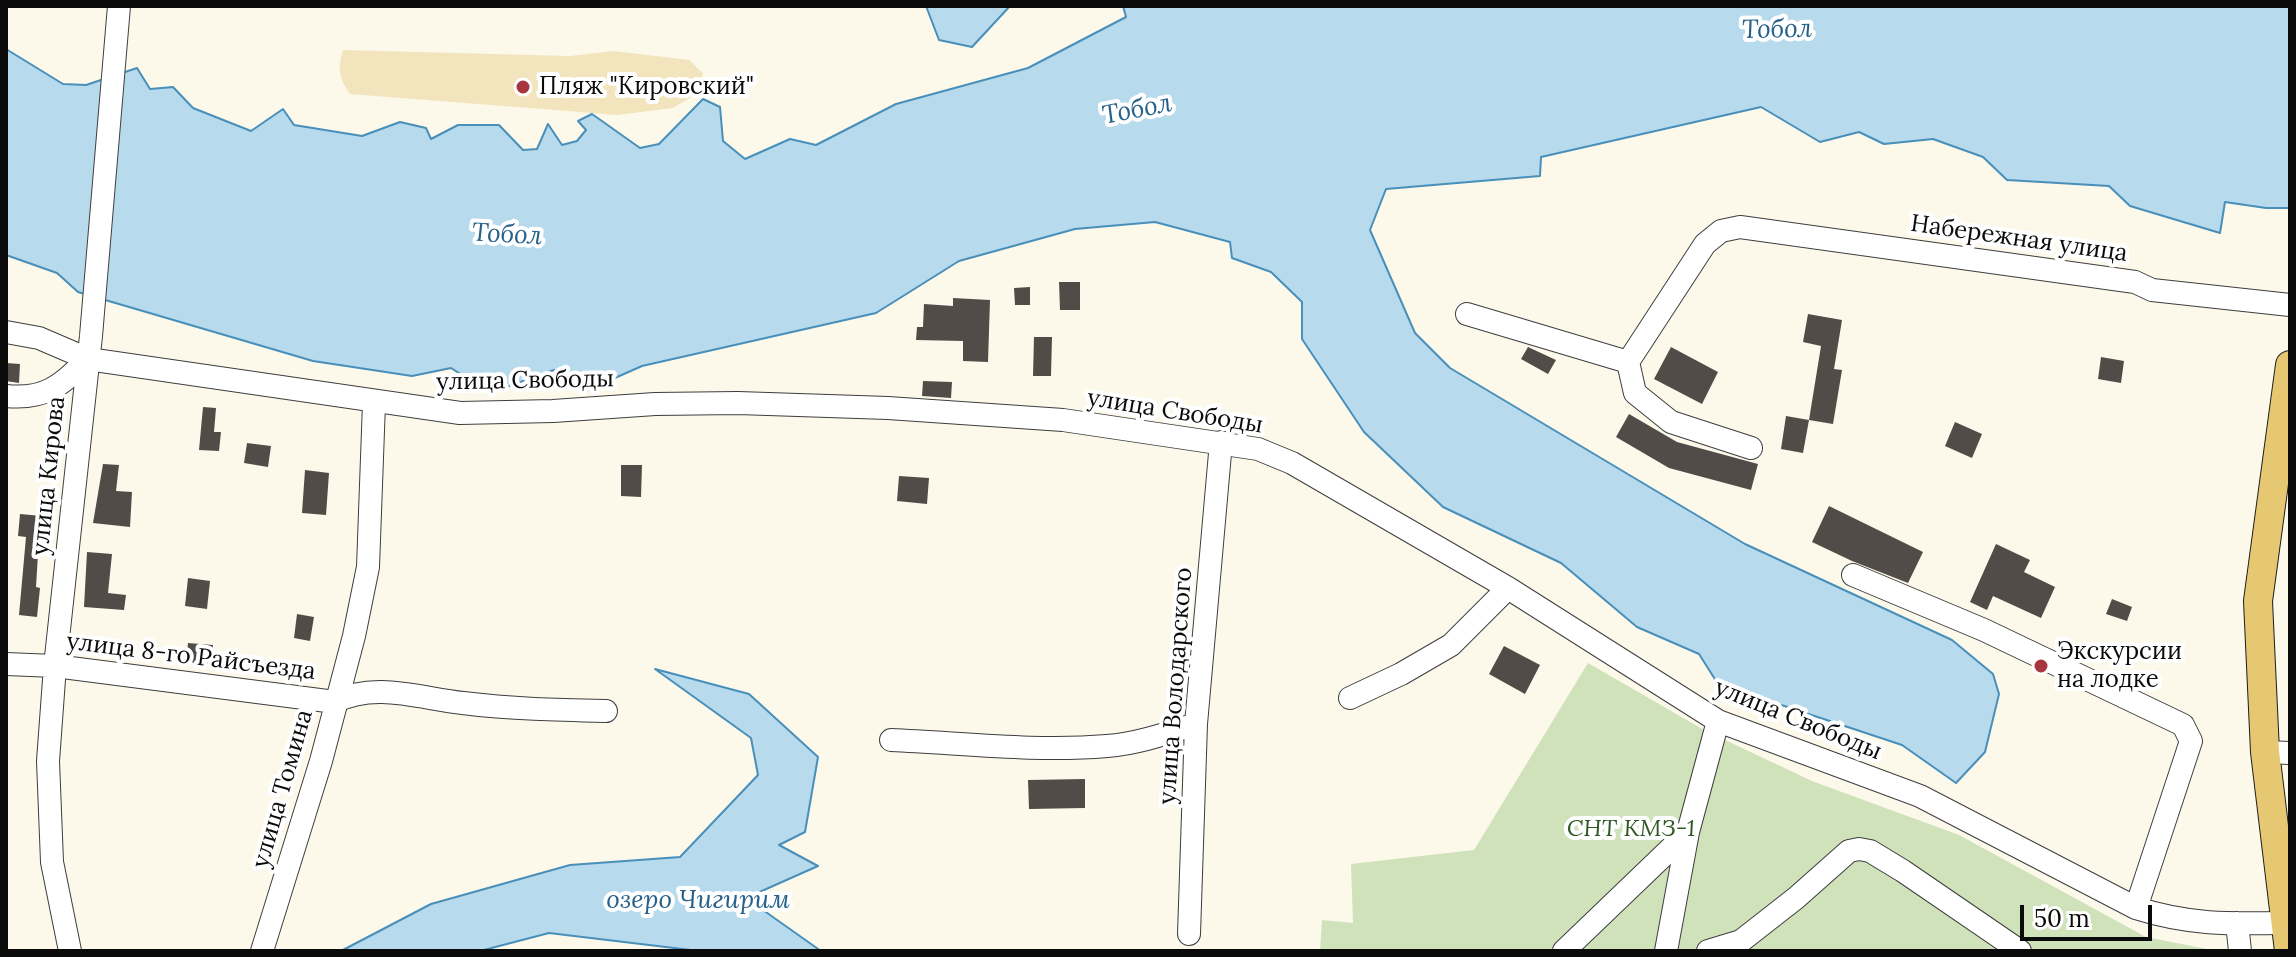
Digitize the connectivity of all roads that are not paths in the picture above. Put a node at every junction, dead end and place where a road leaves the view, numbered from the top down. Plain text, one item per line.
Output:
1 (118, 13) edge
2 (2290, 305) edge
3 (1467, 314) dead end
4 (6, 332) edge
5 (88, 359) junction
6 (1628, 362) junction
7 (2290, 365) edge
8 (6, 396) edge
9 (374, 403) junction
10 (1221, 442) junction
11 (1751, 448) dead end
12 (1853, 575) dead end
13 (1508, 588) junction
14 (6, 664) edge
15 (55, 666) junction
16 (1350, 698) dead end
17 (335, 702) junction
18 (606, 711) dead end
19 (1718, 721) junction
20 (1196, 724) junction
21 (891, 740) dead end
22 (2278, 752) edge
23 (1688, 832) junction
24 (2136, 908) junction
25 (2237, 923) junction
26 (1189, 934) dead end
27 (2286, 937) edge
28 (70, 951) edge
29 (262, 951) edge
30 (1564, 951) edge
31 (1666, 951) edge
32 (1708, 951) edge
33 (2020, 951) edge
34 (2240, 951) edge

1 - 5 street, улица Кирова
2 - 6 street, Набережная улица
3 - 6 street
4 - 5 street, улица Свободы
5 - 8 street
5 - 9 street, улица Свободы
5 - 15 street, улица Кирова
6 - 11 street
7 - 22 main road
9 - 10 street, улица Свободы
9 - 17 street, улица Томина
10 - 13 street, улица Свободы
10 - 20 street, улица Володарского
12 - 24 street
13 - 16 street
13 - 19 street, улица Свободы
14 - 15 street, улица 8-го Райсъезда
15 - 17 street, улица 8-го Райсъезда
15 - 28 street, улица Кирова
17 - 18 street, улица 8-го Райсъезда
17 - 29 street, улица Томина
19 - 23 street
19 - 24 street, улица Свободы
20 - 21 street
20 - 26 street, улица Володарского
22 - 27 main road
23 - 30 street
23 - 31 street
24 - 25 street, улица Свободы
25 - 27 street, улица Свободы
25 - 34 street
32 - 33 street

